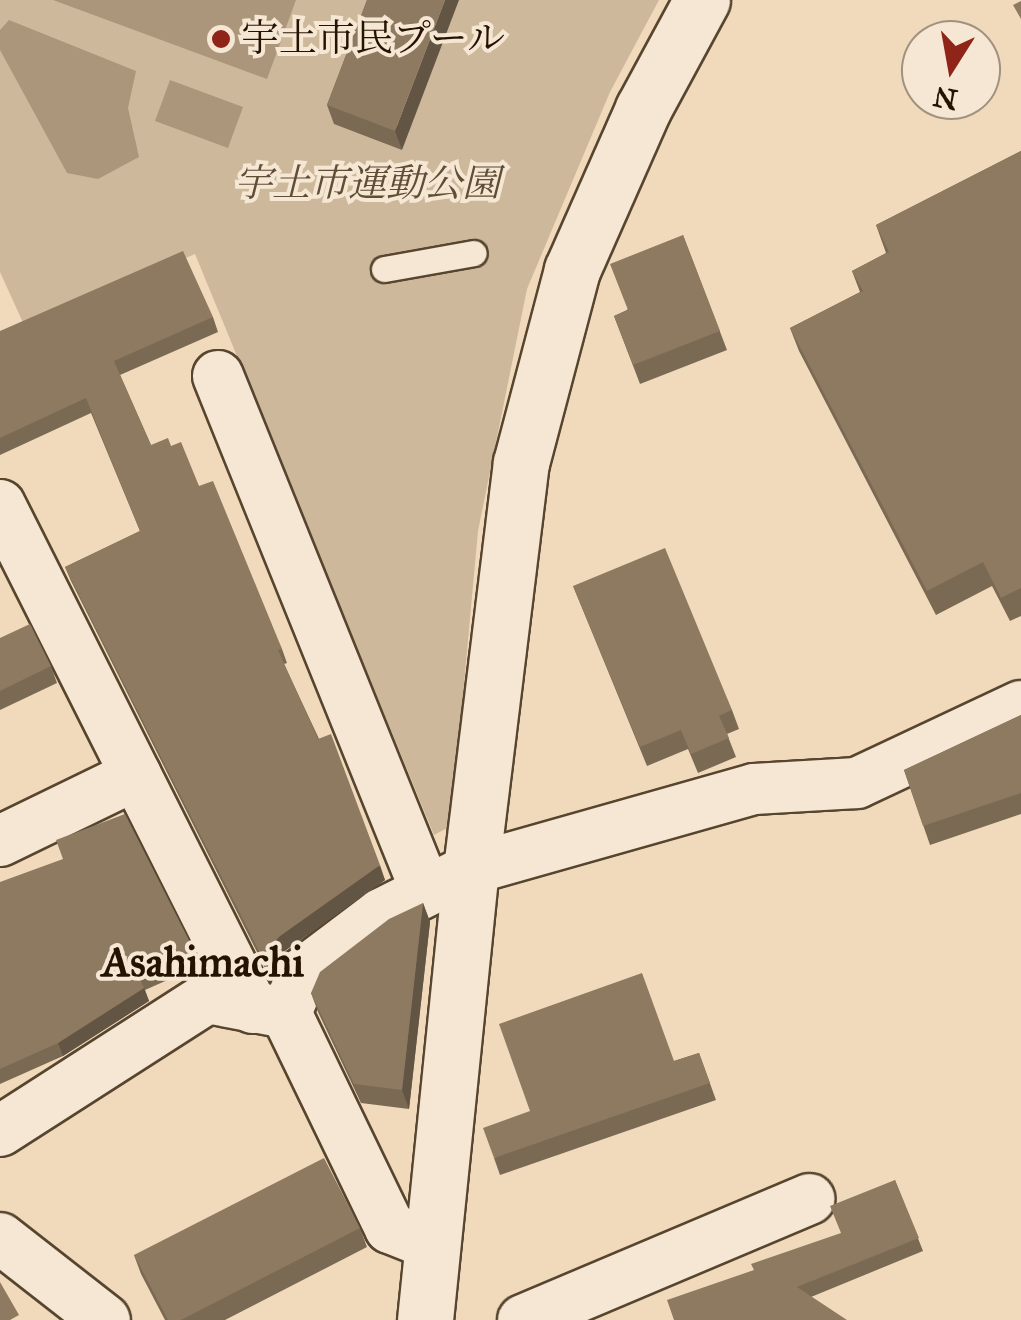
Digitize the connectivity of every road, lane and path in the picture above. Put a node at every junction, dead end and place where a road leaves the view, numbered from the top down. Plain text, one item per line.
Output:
1 (702, 0) edge
2 (474, 253) dead end
3 (384, 269) dead end
4 (218, 376) dead end
5 (0, 505) edge
6 (19, 588) edge
7 (1021, 706) edge
8 (136, 775) junction
9 (0, 841) edge
10 (449, 880) junction
11 (270, 1010) junction
12 (0, 1131) edge
13 (809, 1199) dead end
14 (0, 1238) edge
15 (432, 1245) junction
16 (105, 1320) edge
17 (425, 1320) edge
18 (523, 1320) edge

1 - 10 street
2 - 3 lane
4 - 10 street
5 - 6 street
6 - 8 street
7 - 10 street
8 - 9 street
8 - 11 street
10 - 11 street
10 - 15 street
11 - 12 street
11 - 15 street
13 - 18 street
14 - 16 street
15 - 17 street

